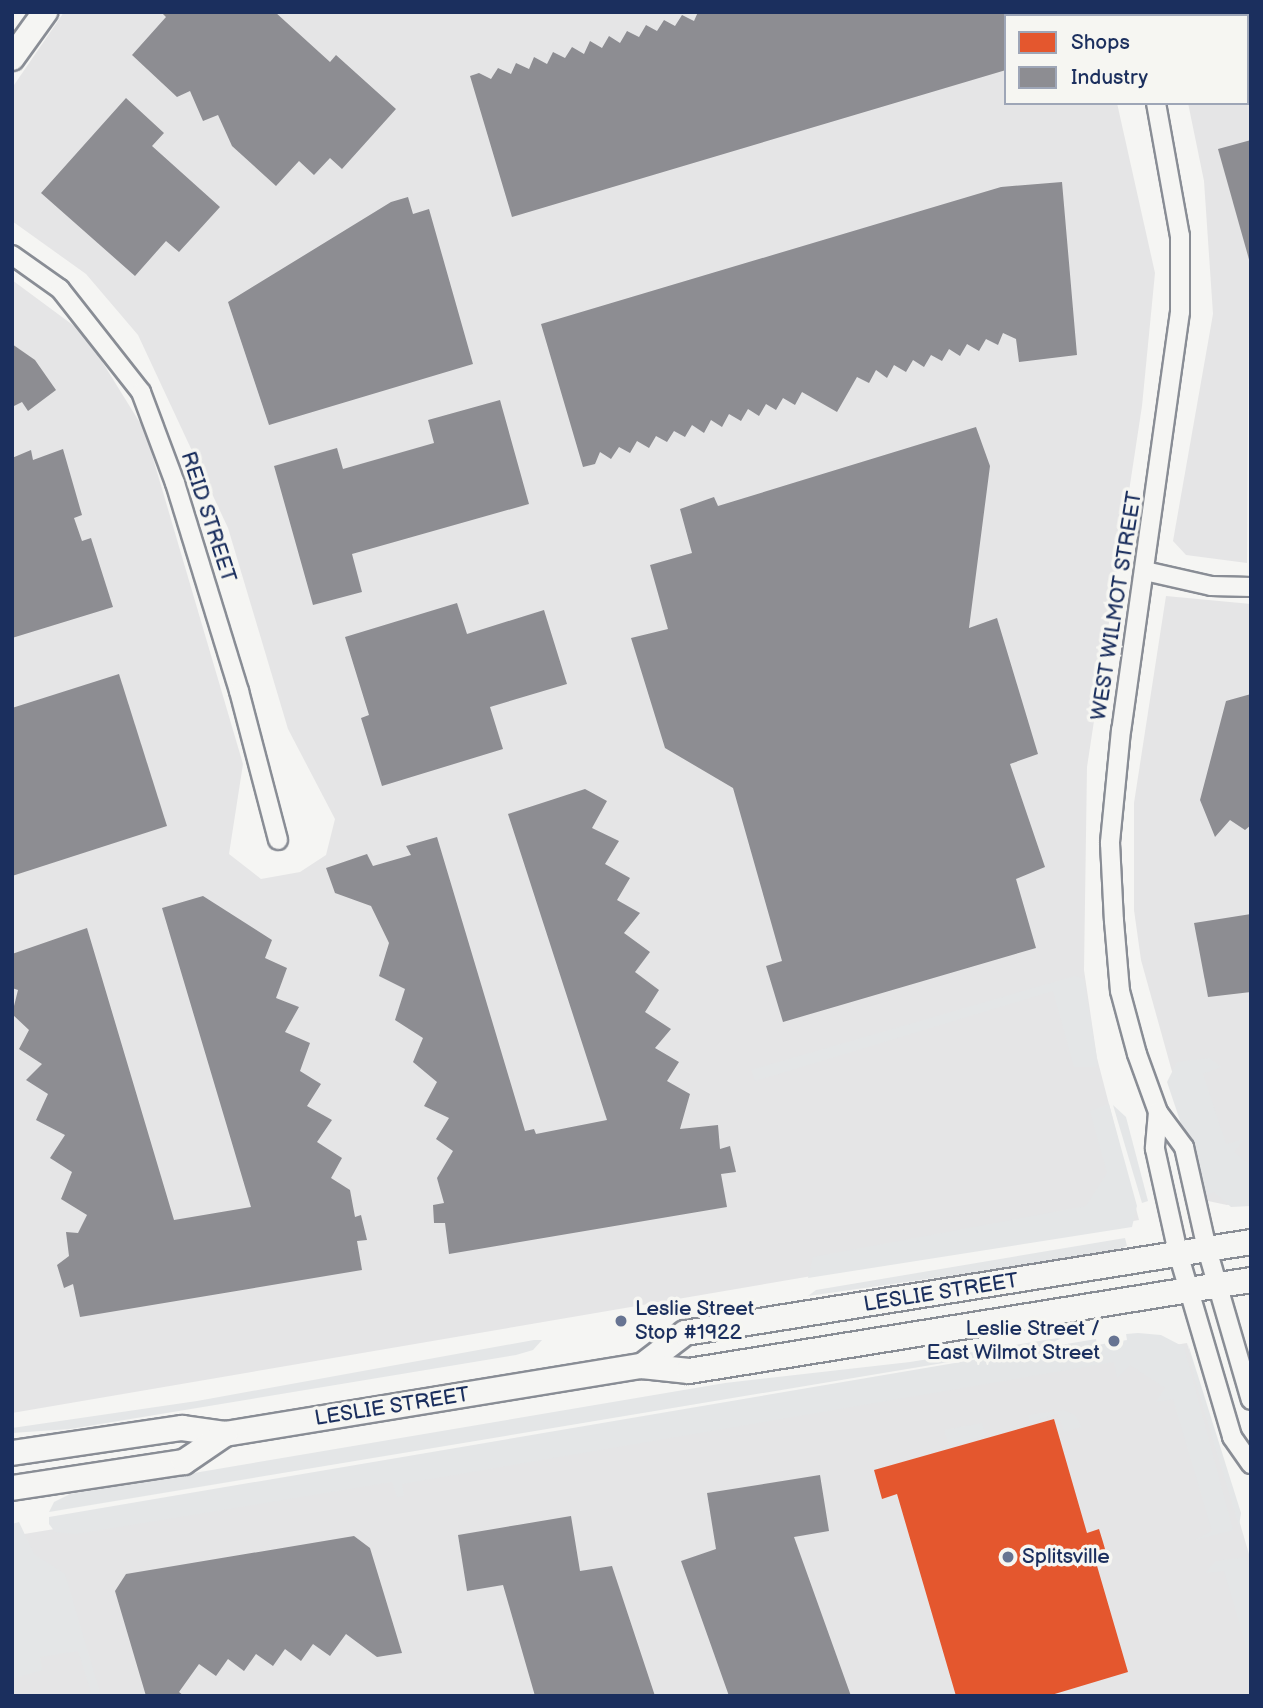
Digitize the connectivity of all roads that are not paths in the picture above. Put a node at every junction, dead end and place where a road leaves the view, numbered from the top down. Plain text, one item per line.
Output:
1 (45, 12) edge
2 (12, 58) edge
3 (1156, 105) edge
4 (12, 255) edge
5 (1145, 571) junction
6 (1251, 587) edge
7 (278, 841) dead end
8 (1158, 1112) junction
9 (1251, 1242) edge
10 (1207, 1249) junction
11 (1178, 1253) junction
12 (1251, 1280) edge
13 (1218, 1285) junction
14 (1190, 1291) junction
15 (642, 1366) junction
16 (1251, 1400) edge
17 (225, 1434) junction
18 (12, 1453) edge
19 (1251, 1464) edge
20 (12, 1488) edge

1 - 2 main road
3 - 5 street, WEST WILMOT STREET
4 - 7 street, REID STREET
5 - 6 street
5 - 8 street, WEST WILMOT STREET
8 - 10 street, WEST WILMOT STREET
8 - 11 street, WEST WILMOT STREET
9 - 10 main road, LESLIE STREET
10 - 11 main road, LESLIE STREET
10 - 13 street, WEST WILMOT STREET
11 - 14 street, WEST WILMOT STREET
11 - 15 main road, LESLIE STREET
12 - 13 main road, LESLIE STREET
13 - 14 main road, LESLIE STREET
13 - 16 street, WEST WILMOT STREET
14 - 15 main road, LESLIE STREET
14 - 19 street, WEST WILMOT STREET
15 - 17 main road, LESLIE STREET
17 - 18 main road, LESLIE STREET
17 - 20 main road, LESLIE STREET

